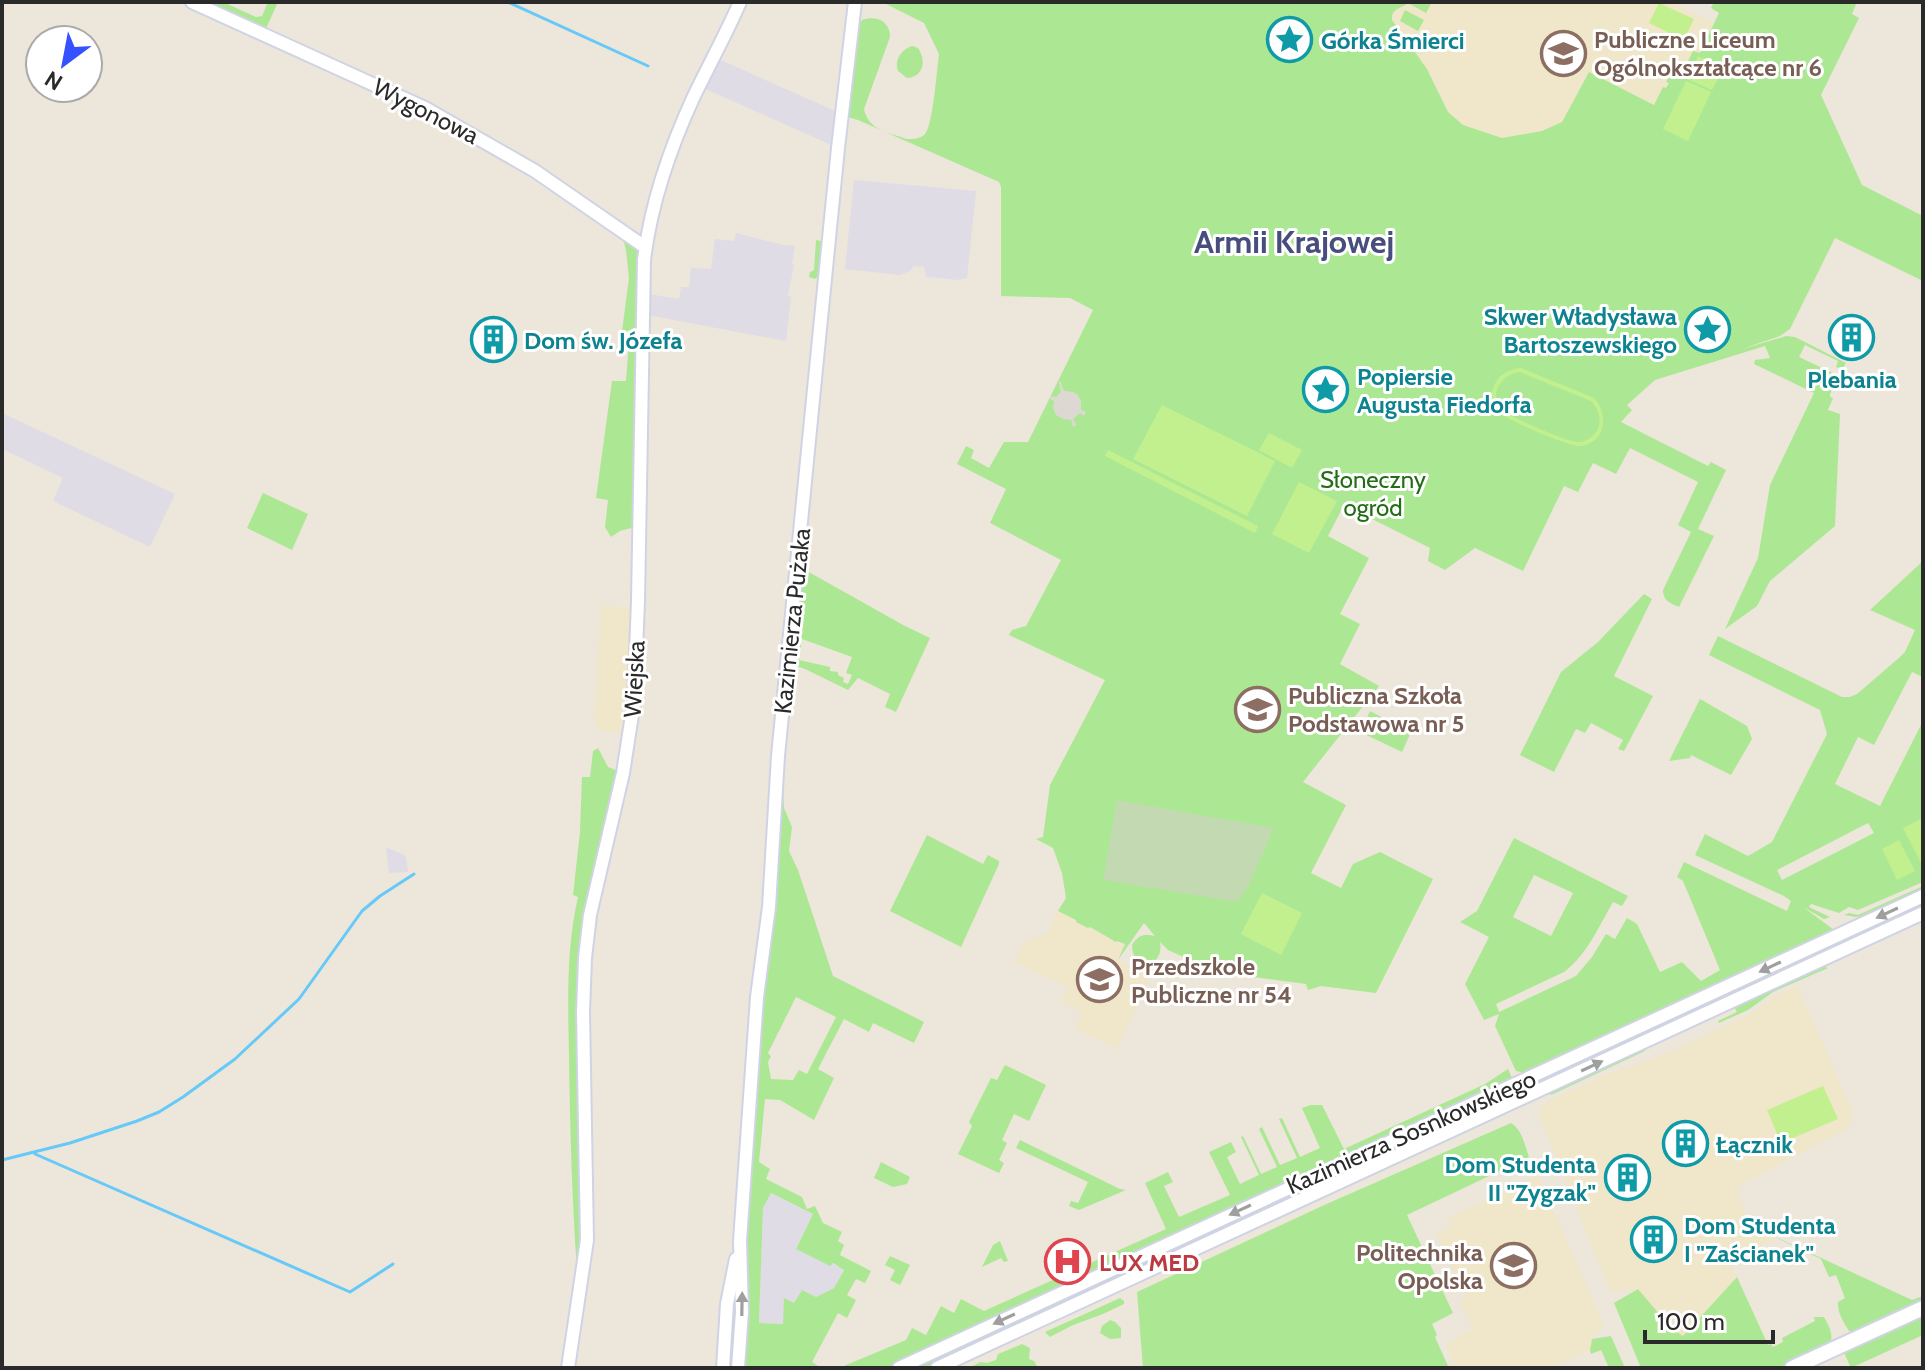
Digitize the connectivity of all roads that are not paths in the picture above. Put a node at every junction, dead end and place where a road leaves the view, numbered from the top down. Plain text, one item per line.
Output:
1 (192, 2) edge
2 (740, 2) edge
3 (855, 2) edge
4 (645, 247) junction
5 (1923, 896) edge
6 (1923, 913) edge
7 (740, 1241) junction
8 (1923, 1308) edge
9 (568, 1368) edge
10 (723, 1368) edge
11 (738, 1368) edge
12 (899, 1368) edge
13 (937, 1368) edge
14 (1792, 1368) edge

1 - 4 street, Wygonowa
2 - 4 street, Wiejska
3 - 7 street, Kazimierza Pużaka
4 - 9 street, Wiejska
5 -> 12 street, Kazimierza Sosnkowskiego
13 -> 6 street, Kazimierza Sosnkowskiego
7 - 10 street, Kazimierza Pużaka
11 -> 7 street, Kazimierza Pużaka
8 - 14 main road

